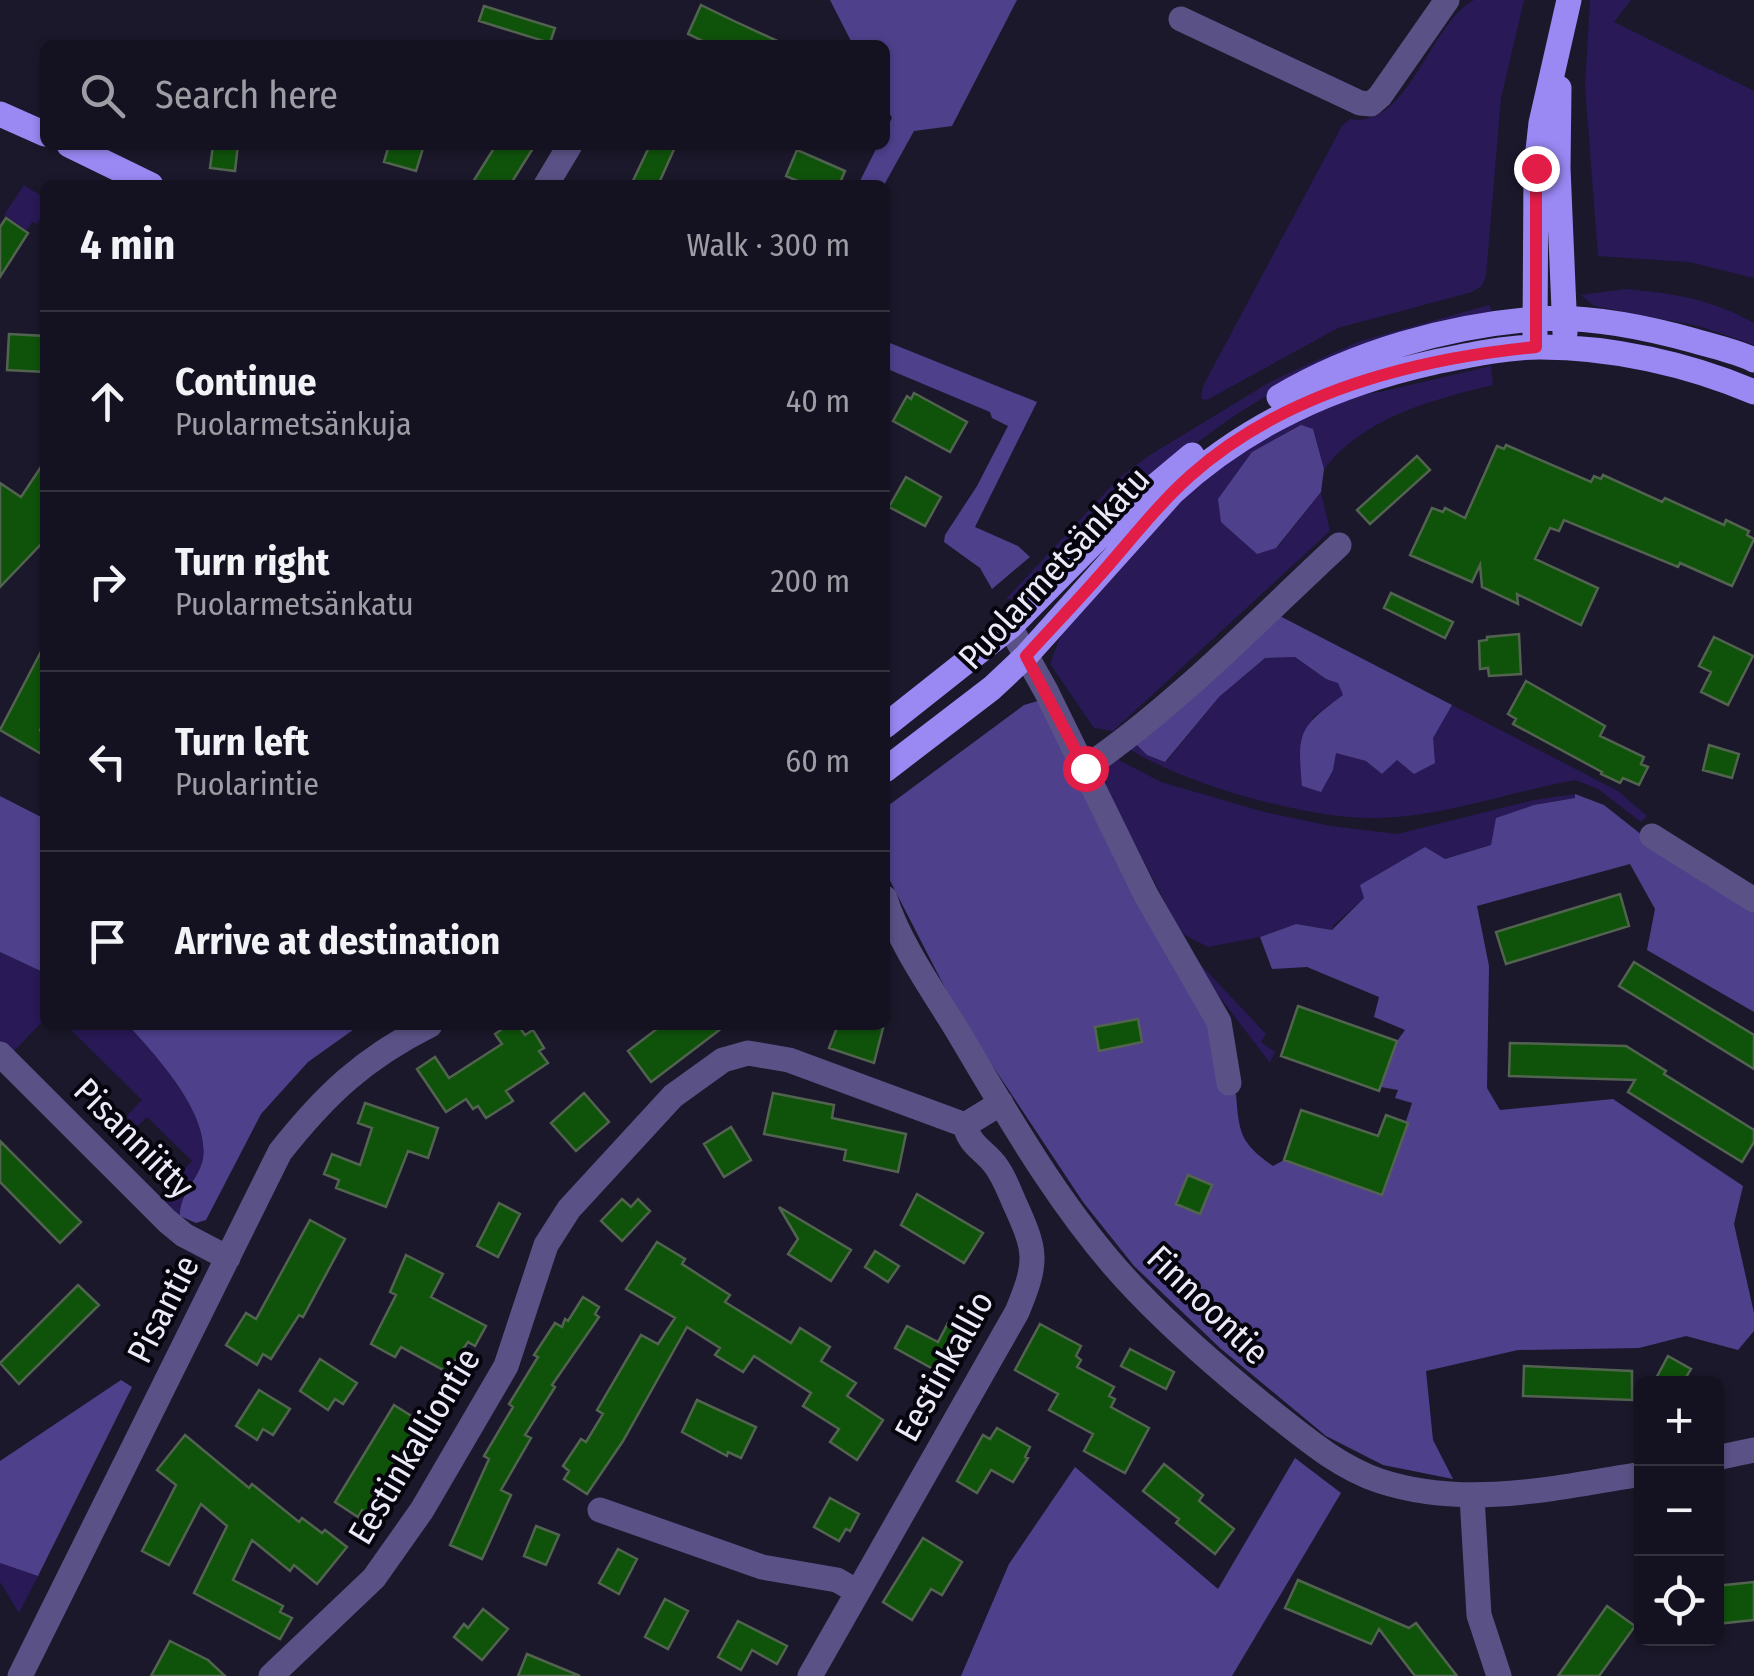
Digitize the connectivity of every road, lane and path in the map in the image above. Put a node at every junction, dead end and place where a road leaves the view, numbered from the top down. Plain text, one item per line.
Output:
1 (1447, 0) edge
2 (1570, 0) edge
3 (1181, 20) dead end
4 (1556, 58) junction
5 (0, 114) edge
6 (40, 132) edge
7 (79, 150) edge
8 (567, 150) edge
9 (141, 180) edge
10 (549, 180) edge
11 (1535, 319) junction
12 (1564, 319) junction
13 (1536, 347) junction
14 (1565, 348) junction
15 (1754, 360) edge
16 (1754, 392) edge
17 (1338, 544) dead end
18 (1010, 628) junction
19 (1026, 656) junction
20 (890, 722) edge
21 (890, 766) edge
22 (1085, 768) junction
23 (1652, 836) dead end
24 (1754, 900) edge
25 (890, 913) edge
26 (421, 1030) edge
27 (0, 1054) edge
28 (1229, 1083) dead end
29 (1001, 1103) junction
30 (964, 1125) junction
31 (228, 1258) junction
32 (1754, 1450) edge
33 (1724, 1456) edge
34 (1634, 1475) edge
35 (1472, 1497) junction
36 (600, 1510) dead end
37 (856, 1591) junction
38 (20, 1676) edge
39 (271, 1676) edge
40 (810, 1676) edge
41 (1498, 1676) edge

1 - 3 street
2 - 4 main road
4 - 11 main road
4 - 12 main road
5 - 6 main road
7 - 9 main road
8 - 10 street
11 - 12 main road, Puolarmetsänkatu
11 - 13 main road
11 - 18 main road, Puolarmetsänkatu
12 - 14 main road
12 - 15 main road, Puolarmetsänkatu
13 - 14 main road, Puolarmetsänkatu
13 - 19 main road, Puolarmetsänkatu
14 - 16 main road, Puolarmetsänkatu
17 - 22 street
18 - 19 street
18 - 20 main road, Puolarmetsänkatu
19 - 21 main road, Puolarmetsänkatu
19 - 22 street
22 - 28 street
23 - 24 street
25 - 29 street, Finnoontie
26 - 31 street, Pisantie
27 - 31 street, Pisanniitty
29 - 30 street
29 - 35 street, Finnoontie
30 - 37 street, Eestinkallio
30 - 39 street, Eestinkalliontie
31 - 38 street, Pisantie
32 - 33 street
34 - 35 street, Finnoontie
35 - 41 street
36 - 37 street
37 - 40 street, Eestinkallio

